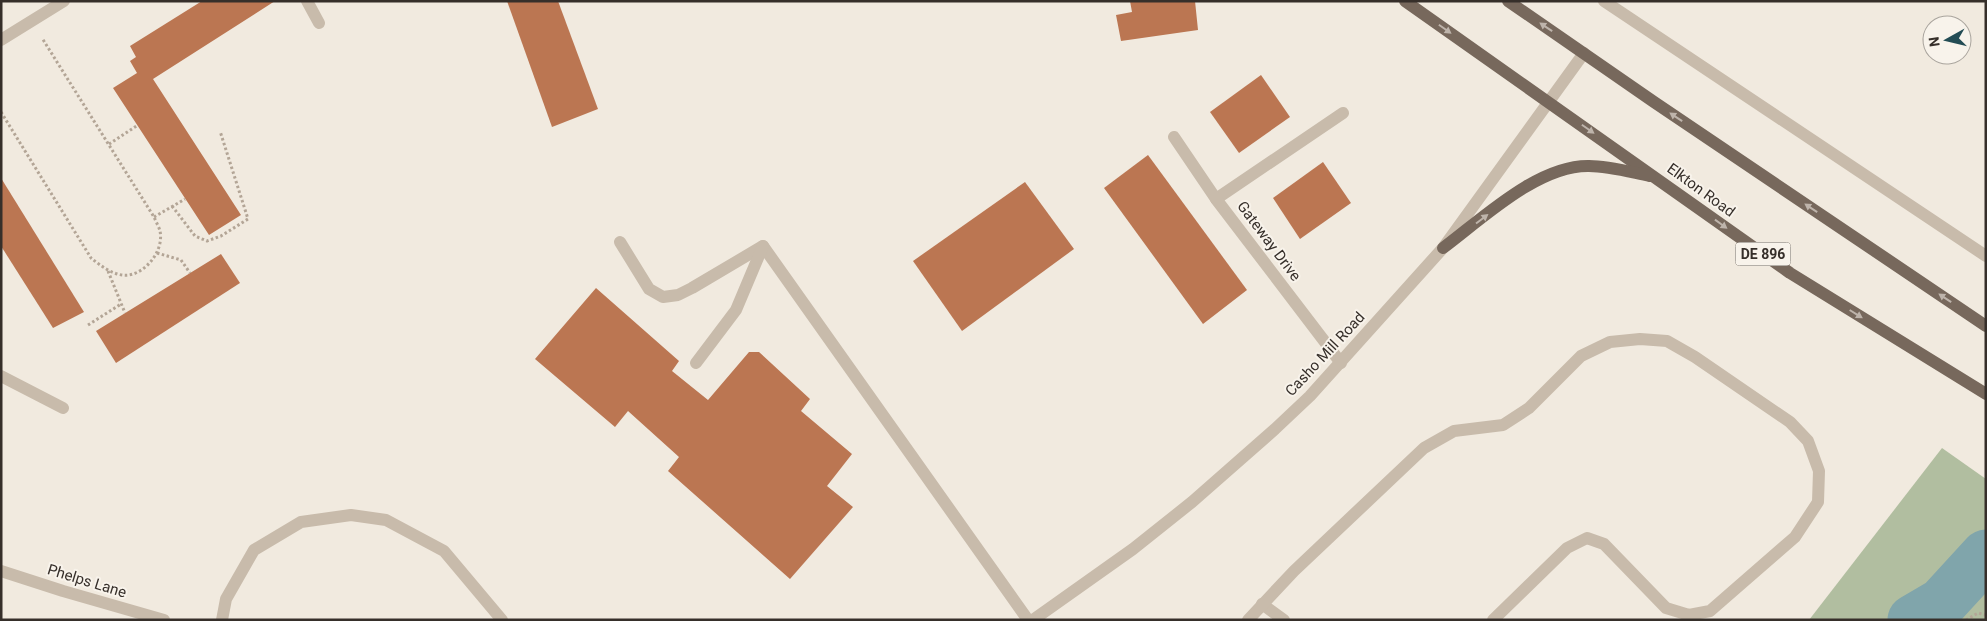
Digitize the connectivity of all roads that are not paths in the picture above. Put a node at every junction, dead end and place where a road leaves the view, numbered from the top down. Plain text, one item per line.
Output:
1 (64, 1) edge
2 (306, 1) edge
3 (1405, 1) edge
4 (1508, 1) edge
5 (1604, 1) edge
6 (319, 23) dead end
7 (1, 40) edge
8 (1584, 53) junction
9 (1549, 101) junction
10 (1343, 113) dead end
11 (1174, 137) dead end
12 (1656, 177) junction
13 (1216, 198) junction
14 (620, 242) dead end
15 (763, 246) junction
16 (1443, 248) junction
17 (1986, 256) edge
18 (1986, 326) edge
19 (696, 363) dead end
20 (1341, 363) junction
21 (1, 376) edge
22 (1986, 394) edge
23 (63, 408) dead end
24 (1, 571) edge
25 (1262, 604) junction
26 (164, 620) edge
27 (222, 620) edge
28 (502, 620) edge
29 (1028, 620) edge
30 (1033, 620) edge
31 (1248, 620) edge
32 (1284, 620) edge
33 (1493, 620) edge

1 - 7 street
2 - 6 street
3 -> 9 main road, Elkton Road / DE 896
8 -> 4 main road
5 - 17 street
8 - 9 street, Casho Mill Road
18 -> 8 main road
9 -> 12 main road, Elkton Road / DE 896
9 - 16 street, Casho Mill Road
10 - 13 street
11 - 13 street, Gateway Drive
16 -> 12 main road
12 -> 22 main road, Elkton Road / DE 896
13 - 20 street, Gateway Drive
14 - 15 street
15 - 19 street
15 - 29 street
16 - 20 street, Casho Mill Road
20 - 30 street, Casho Mill Road
21 - 23 street
24 - 26 street, Phelps Lane
25 - 31 street
25 - 32 street
25 - 33 street
27 - 28 street

